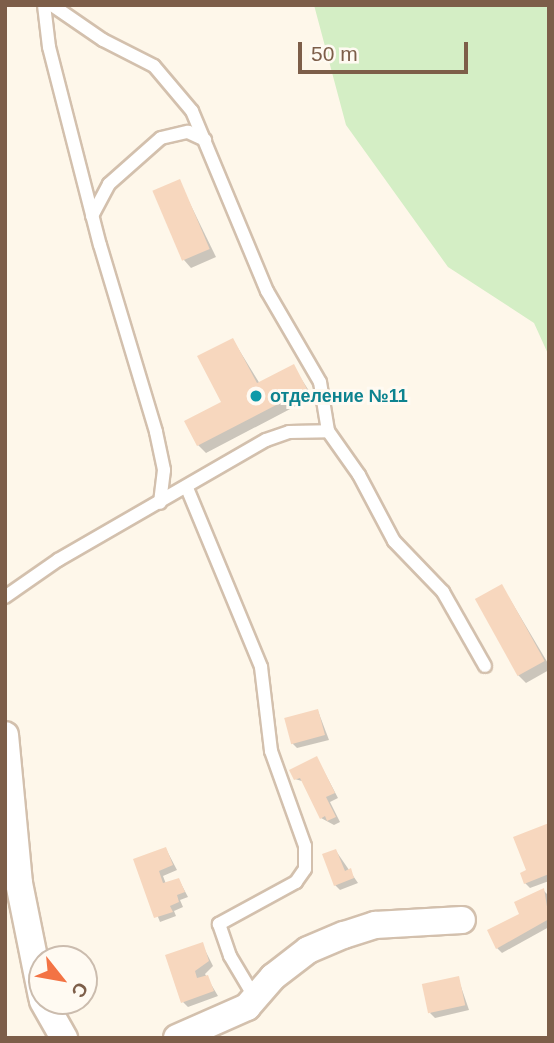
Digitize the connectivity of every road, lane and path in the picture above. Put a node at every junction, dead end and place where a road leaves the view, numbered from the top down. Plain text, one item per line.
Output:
1 (44, 5) edge
2 (52, 5) edge
3 (205, 140) junction
4 (92, 216) junction
5 (328, 431) junction
6 (187, 488) junction
7 (160, 503) junction
8 (5, 597) edge
9 (485, 666) dead end
10 (5, 735) edge
11 (462, 919) dead end
12 (31, 945) edge
13 (255, 998) junction
14 (51, 1015) edge
15 (64, 1038) edge
16 (177, 1038) edge

1 - 4 lane
2 - 3 lane
3 - 4 lane
3 - 5 lane
4 - 7 lane
5 - 6 lane
5 - 9 lane
6 - 7 lane
6 - 13 lane
7 - 8 lane
10 - 12 street
11 - 13 street
13 - 16 street
14 - 15 street

